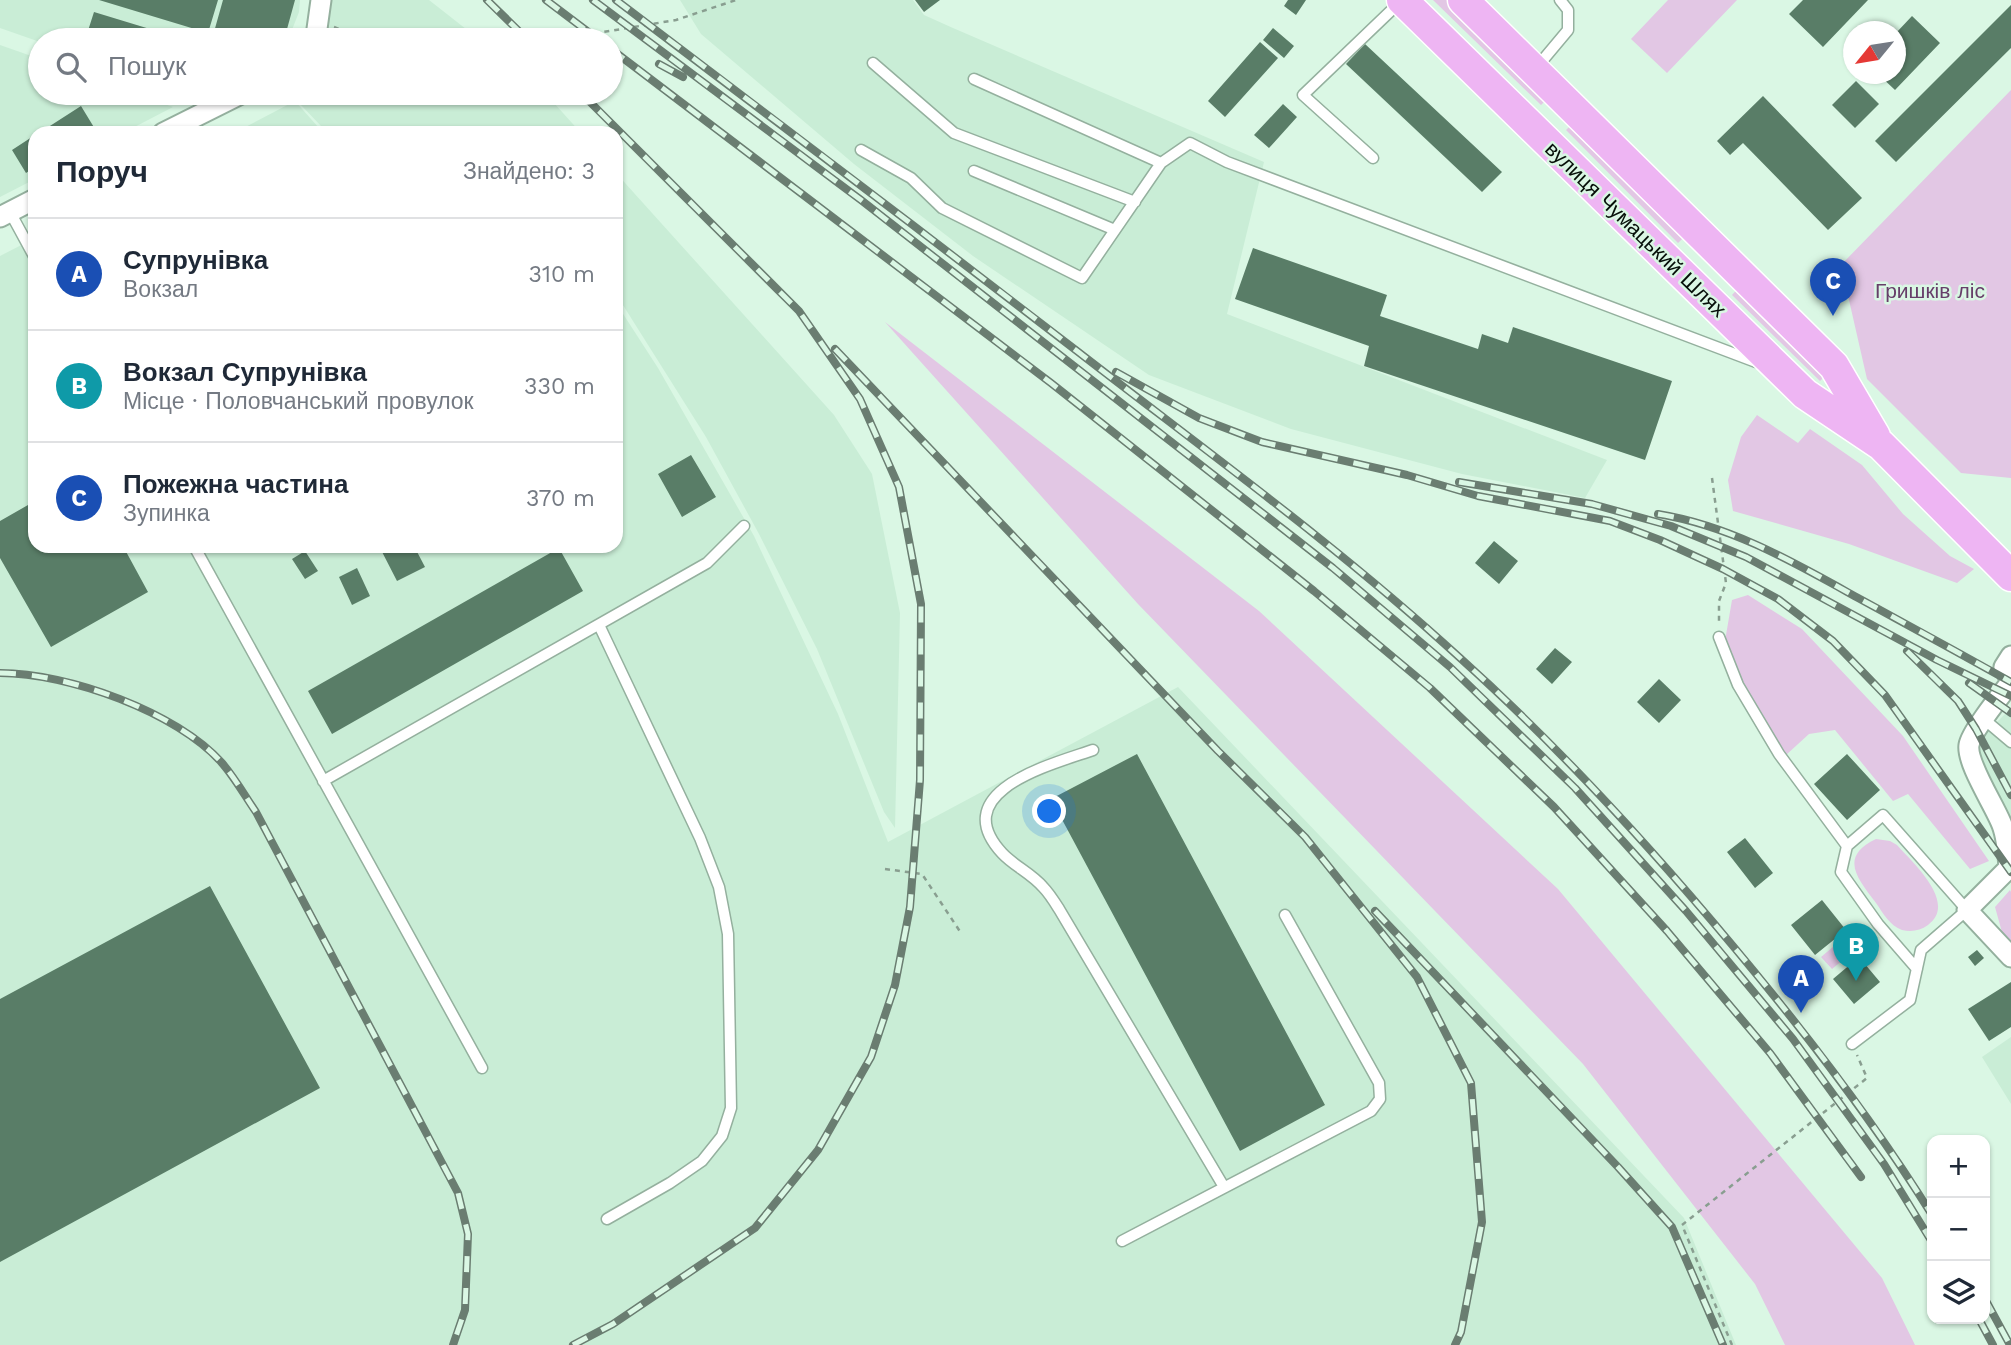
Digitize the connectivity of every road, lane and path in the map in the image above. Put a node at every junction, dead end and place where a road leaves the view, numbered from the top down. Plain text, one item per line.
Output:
1 (321, 0) edge
2 (736, 0) edge
3 (1402, 0) edge
4 (1462, 0) edge
5 (1560, 0) edge
6 (318, 20) junction
7 (317, 28) edge
8 (338, 28) edge
9 (623, 29) edge
10 (873, 63) dead end
11 (1534, 70) junction
12 (974, 79) dead end
13 (219, 105) edge
14 (177, 126) edge
15 (861, 150) dead end
16 (1373, 158) dead end
17 (1161, 163) junction
18 (974, 171) dead end
19 (1135, 202) junction
20 (28, 203) edge
21 (5, 215) edge
22 (1115, 230) junction
23 (28, 248) edge
24 (1756, 362) dead end
25 (1881, 445) junction
26 (1712, 478) dead end
27 (744, 527) dead end
28 (198, 553) edge
29 (2011, 576) edge
30 (599, 625) junction
31 (1719, 636) joint
32 (2011, 656) edge
33 (1984, 720) junction
34 (2011, 741) edge
35 (1093, 750) dead end
36 (323, 781) junction
37 (1847, 846) junction
38 (885, 869) dead end
39 (1967, 910) junction
40 (1285, 915) dead end
41 (961, 933) dead end
42 (2011, 957) edge
43 (1917, 969) junction
44 (1852, 1044) joint
45 (482, 1068) dead end
46 (1224, 1187) junction
47 (607, 1219) dead end
48 (1122, 1241) dead end
49 (1732, 1345) edge

1 - 6 street
2 - 9 path
3 - 16 lane
3 - 25 main road, вулиця Чумацький Шлях
4 - 11 main road, вулиця Чумацький Шлях
5 - 11 lane
6 - 7 street
6 - 8 path
10 - 19 lane
11 - 25 main road, вулиця Чумацький Шлях
12 - 17 lane
13 - 14 street
15 - 22 lane
17 - 19 lane
17 - 24 lane
18 - 22 lane
19 - 22 lane
20 - 21 street
21 - 23 lane
25 - 29 main road, вулиця Чумацький Шлях
26 - 31 path
27 - 30 lane
28 - 36 lane
30 - 36 lane
30 - 47 lane
31 - 37 lane
32 - 33 street
33 - 34 lane
33 - 39 street
35 - 46 lane
36 - 45 lane
37 - 39 lane
37 - 43 lane
38 - 41 path
39 - 42 street
39 - 43 lane
40 - 46 lane
43 - 44 lane
44 - 49 path
46 - 48 lane

